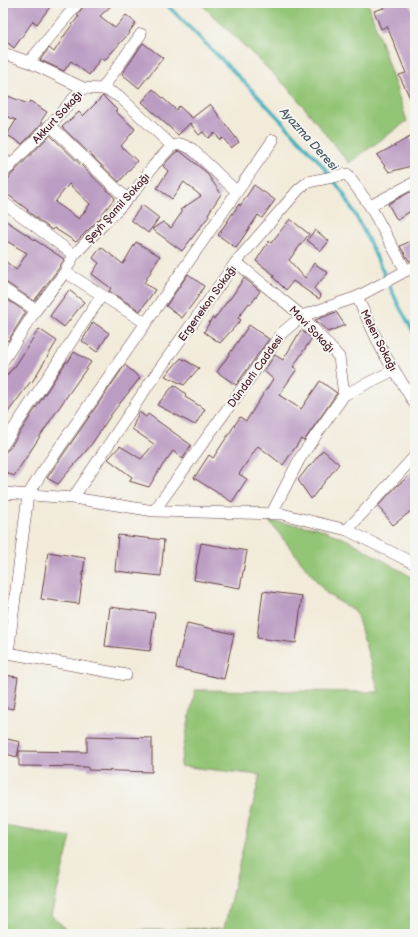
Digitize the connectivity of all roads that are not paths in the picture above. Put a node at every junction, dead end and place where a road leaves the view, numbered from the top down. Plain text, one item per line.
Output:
1 (78, 3) edge
2 (141, 34) dead end
3 (3, 52) edge
4 (29, 62) junction
5 (83, 88) junction
6 (102, 89) junction
7 (50, 125) junction
8 (273, 140) dead end
9 (172, 146) junction
10 (5, 166) edge
11 (415, 182) edge
12 (238, 192) junction
13 (127, 199) junction
14 (3, 202) edge
15 (370, 206) junction
16 (74, 255) junction
17 (236, 262) junction
18 (410, 269) edge
19 (65, 272) junction
20 (3, 289) edge
21 (102, 295) junction
22 (357, 297) junction
23 (36, 310) junction
24 (302, 316) junction
25 (146, 323) junction
26 (3, 362) edge
27 (394, 370) junction
28 (344, 395) junction
29 (415, 404) edge
30 (3, 445) edge
31 (415, 456) edge
32 (3, 493) edge
33 (28, 495) junction
34 (73, 498) junction
35 (154, 511) junction
36 (272, 513) junction
37 (347, 530) junction
38 (415, 564) edge
39 (5, 653) edge
40 (126, 675) dead end

1 - 4 street
2 - 6 street
3 - 4 street
4 - 5 street
5 - 6 street, Akkurt Sokağı
5 - 7 street, Akkurt Sokağı
6 - 9 street
7 - 10 street, Akkurt Sokağı
7 - 13 street
8 - 12 street
9 - 12 street
9 - 13 street, Şeyh Şamil Sokağı
11 - 15 street
12 - 25 street
13 - 16 street, Şeyh Şamil Sokağı
14 - 16 street
15 - 17 street, Ergenekon Sokağı
15 - 18 street, Ergenekon Sokağı
16 - 19 street, Şeyh Şamil Sokağı
17 - 24 street, Mavi Sokağı
17 - 34 street, Ergenekon Sokağı
18 - 22 street, Dündarlı Caddesi
19 - 21 street
19 - 23 street, Şeyh Şamil Sokağı
20 - 23 street
21 - 25 street
21 - 30 street
22 - 24 street, Dündarlı Caddesi
22 - 27 street, Melen Sokağı
23 - 26 street, Şeyh Şamil Sokağı
24 - 28 street, Mavi Sokağı
24 - 35 street, Dündarlı Caddesi
25 - 33 street
27 - 28 street
27 - 29 street, Melen Sokağı
28 - 36 street
31 - 37 street
32 - 33 street
33 - 34 street
33 - 39 street
34 - 35 street
35 - 36 street
36 - 37 street
37 - 38 street
39 - 40 street

